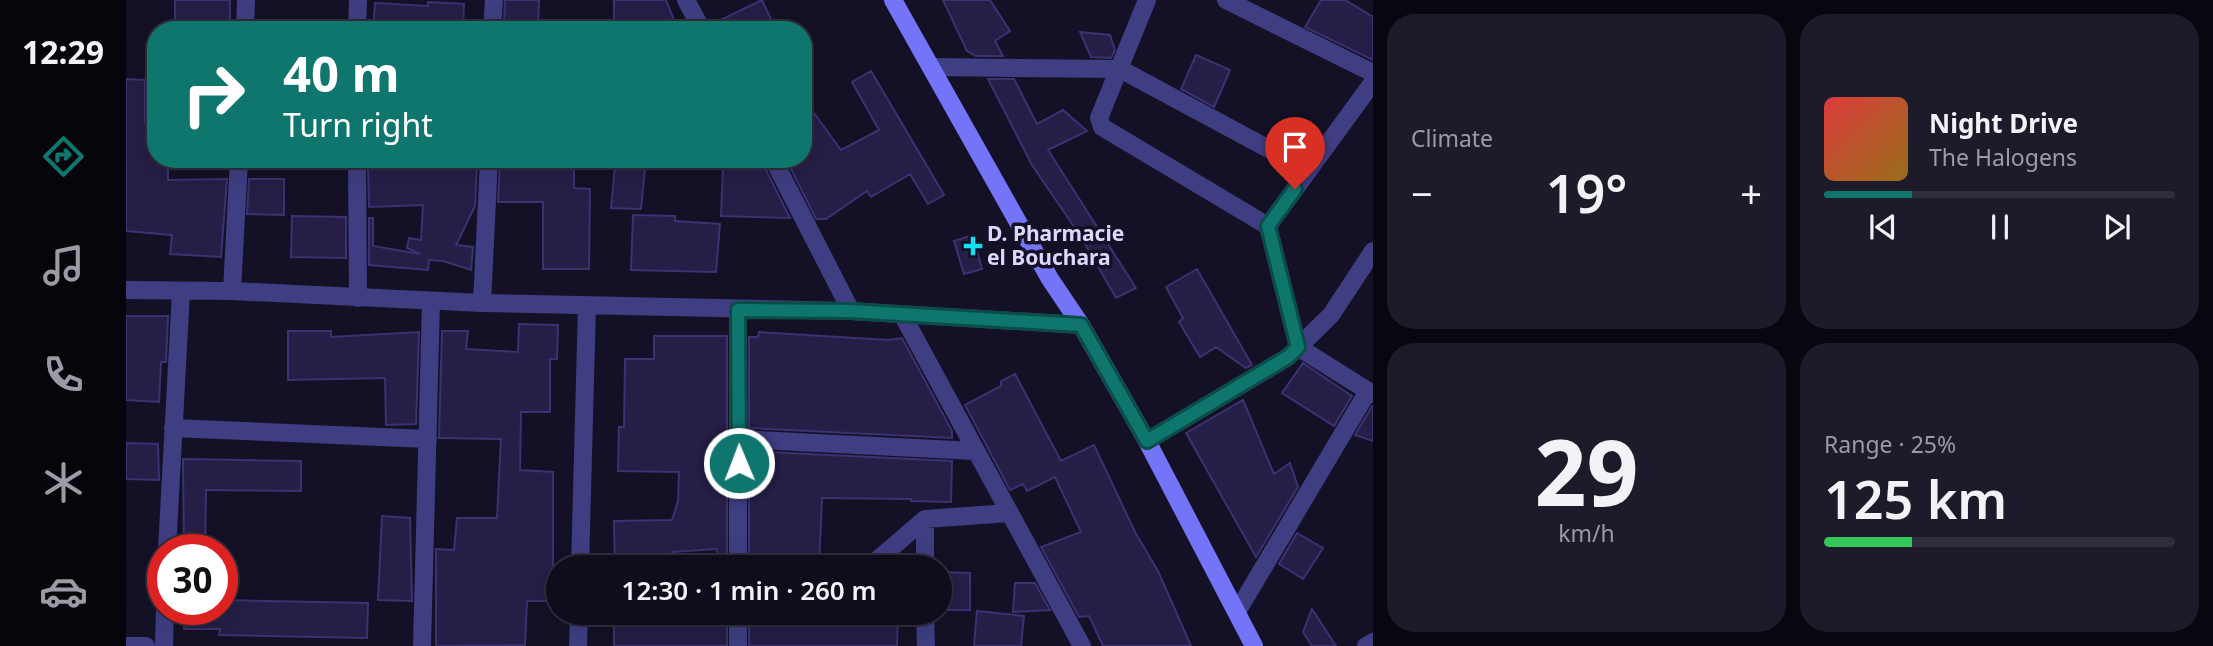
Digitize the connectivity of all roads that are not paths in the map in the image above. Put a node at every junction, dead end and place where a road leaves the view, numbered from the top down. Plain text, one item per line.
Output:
1 (246, 0) edge
2 (358, 0) edge
3 (494, 0) edge
4 (686, 0) edge
5 (893, 0) edge
6 (1147, 0) edge
7 (1226, 0) edge
8 (246, 21) edge
9 (357, 21) edge
10 (493, 21) edge
11 (697, 21) edge
12 (931, 68) junction
13 (1120, 69) junction
14 (1373, 72) edge
15 (1373, 82) edge
16 (239, 168) edge
17 (358, 168) edge
18 (489, 168) edge
19 (778, 168) edge
20 (1308, 170) junction
21 (1268, 226) junction
22 (1373, 251) edge
23 (126, 290) edge
24 (232, 291) junction
25 (181, 292) junction
26 (358, 298) junction
27 (431, 301) junction
28 (482, 303) junction
29 (587, 305) junction
30 (738, 310) junction
31 (850, 311) junction
32 (903, 316) junction
33 (1081, 325) junction
34 (1298, 347) junction
35 (1371, 392) edge
36 (173, 428) junction
37 (428, 439) junction
38 (739, 439) junction
39 (1147, 441) junction
40 (975, 452) junction
41 (1009, 513) junction
42 (925, 519) junction
43 (168, 534) edge
44 (580, 555) edge
45 (738, 555) edge
46 (883, 555) edge
47 (925, 555) edge
48 (1237, 612) junction
49 (165, 625) edge
50 (579, 625) edge
51 (738, 625) edge
52 (925, 625) edge
53 (1373, 642) edge
54 (126, 646) edge
55 (146, 646) edge
56 (164, 646) edge
57 (422, 646) edge
58 (578, 646) edge
59 (738, 646) edge
60 (926, 646) edge
61 (1082, 646) edge
62 (1254, 646) edge
63 (1366, 646) edge

1 - 8 street
2 - 9 street
3 - 10 street
4 - 11 street
5 - 12 street
6 - 13 street
7 - 14 street
12 - 13 street
12 - 33 street
13 - 20 street
13 - 21 street
15 - 20 street
16 - 24 street
17 - 26 street
18 - 28 street
19 - 31 street
20 - 21 street
21 - 34 street
22 - 34 street
23 - 25 street
24 - 25 street
24 - 26 street
25 - 36 street
26 - 27 street
27 - 28 street
27 - 37 street
28 - 29 street
29 - 30 street
29 - 44 street
30 - 31 street
30 - 38 street
31 - 32 street
32 - 33 street
32 - 40 street
33 - 39 street
34 - 35 street
34 - 39 street
35 - 48 street
36 - 37 street
36 - 43 street
37 - 57 street
38 - 40 street
38 - 45 street
39 - 48 street
40 - 41 street
41 - 42 street
41 - 61 street
42 - 46 street
42 - 47 street
48 - 62 street
49 - 56 street
50 - 58 street
51 - 59 street
52 - 60 street
53 - 63 street
54 - 55 street

